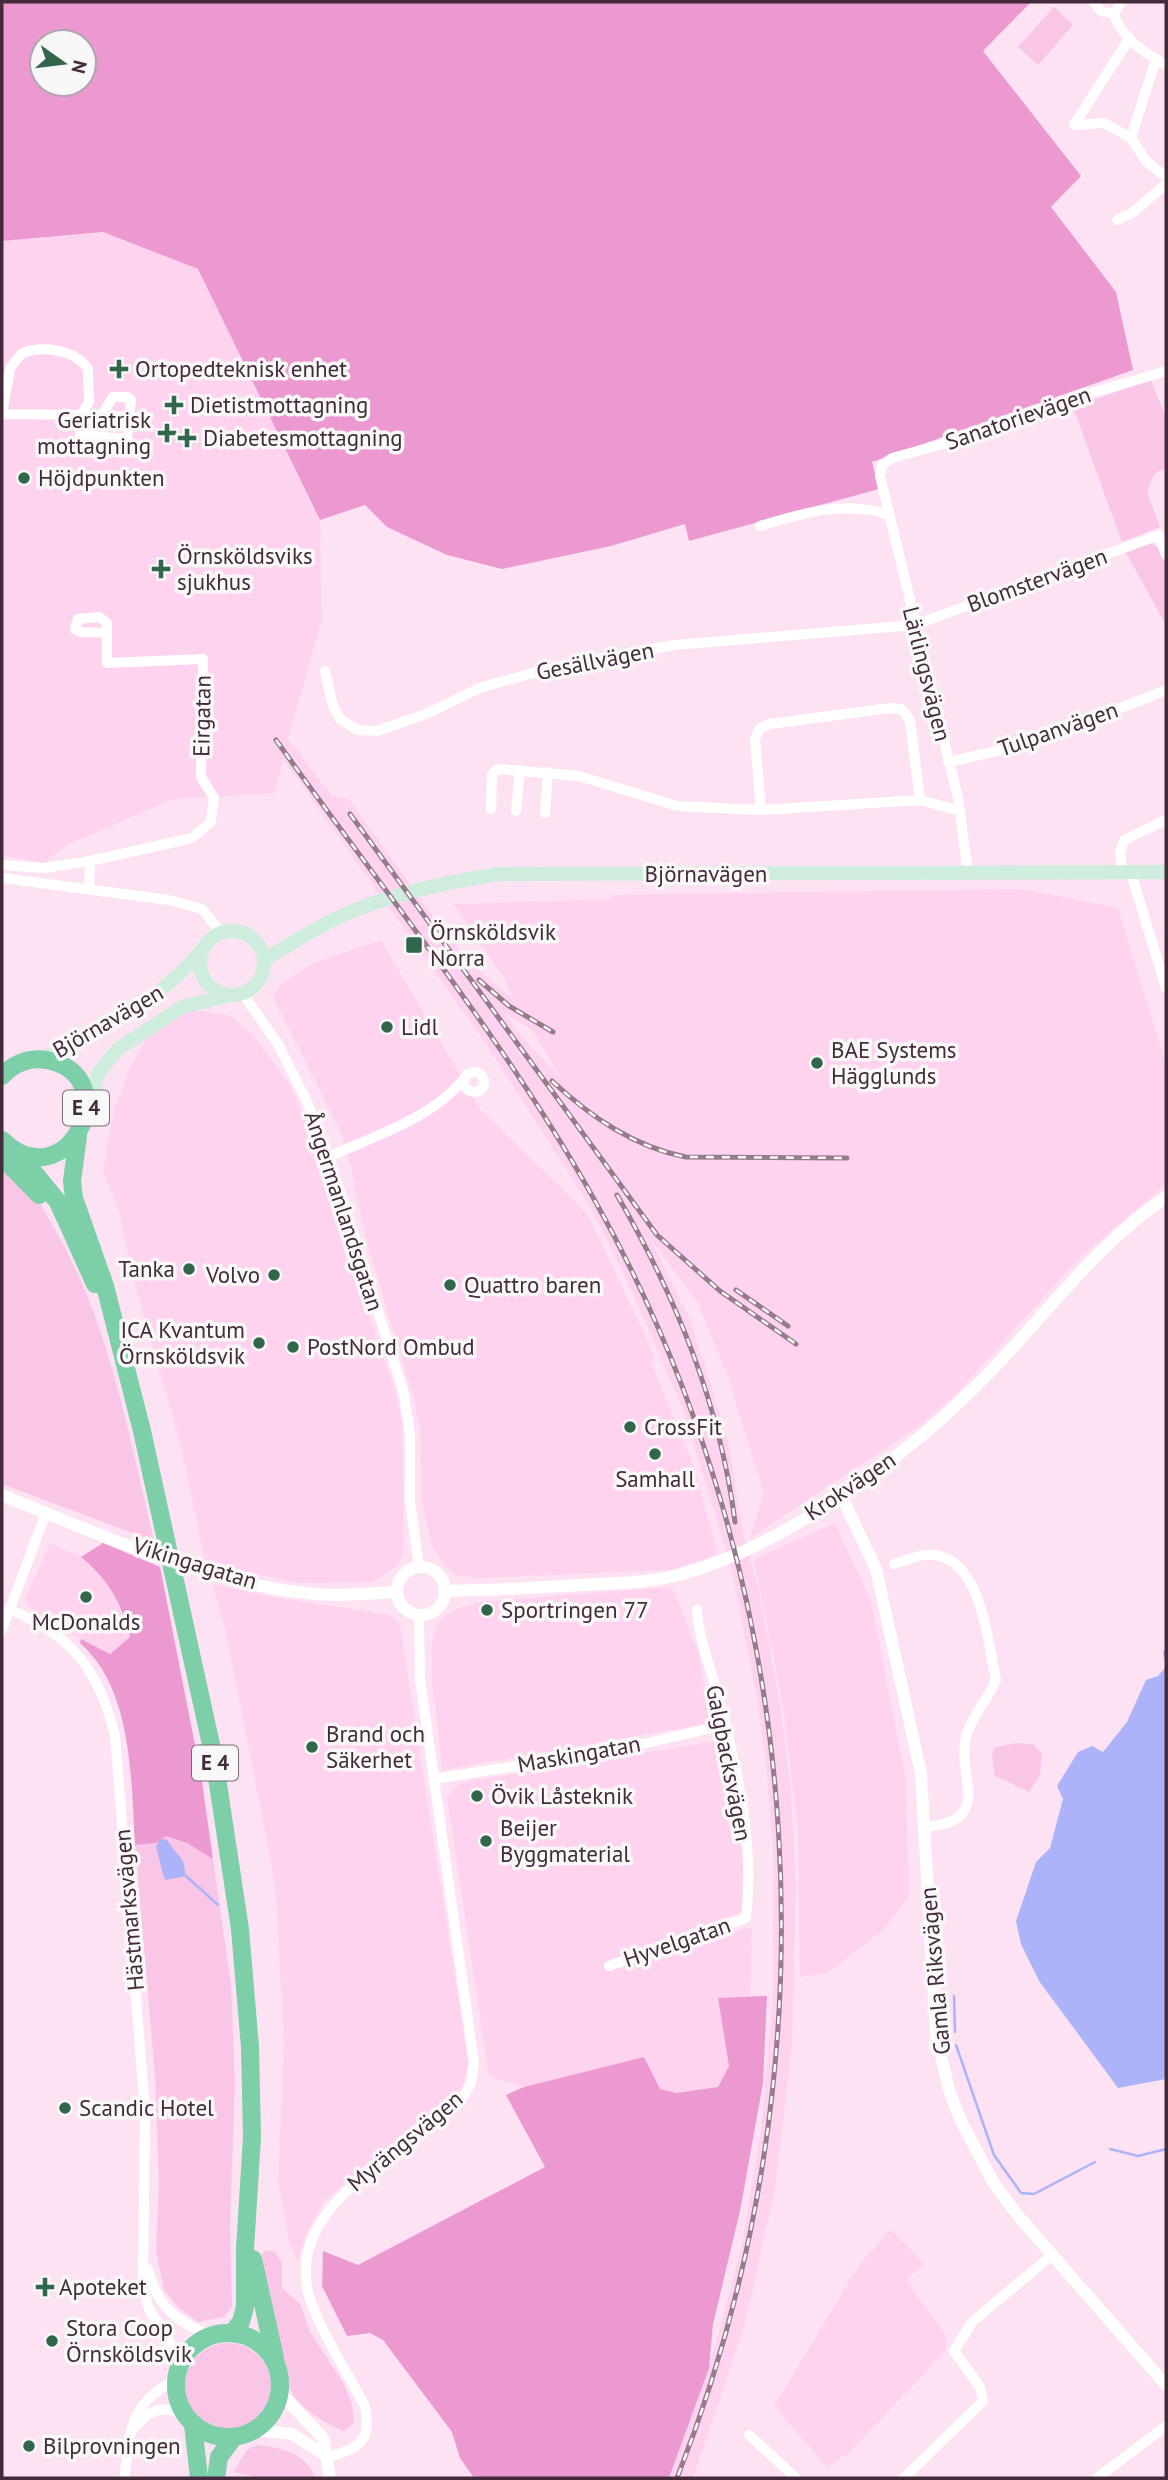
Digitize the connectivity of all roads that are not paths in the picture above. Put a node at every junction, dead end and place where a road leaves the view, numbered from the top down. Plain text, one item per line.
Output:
1 (1094, 2) edge
2 (1121, 2) edge
3 (1114, 14) junction
4 (1129, 39) junction
5 (1161, 62) edge
6 (1131, 138) junction
7 (1166, 177) edge
8 (1166, 184) edge
9 (1117, 220) dead end
10 (1166, 371) edge
11 (3, 415) edge
12 (81, 415) junction
13 (100, 416) junction
14 (129, 417) junction
15 (880, 476) joint
16 (889, 515) junction
17 (760, 526) dead end
18 (1166, 555) edge
19 (915, 625) junction
20 (107, 633) dead end
21 (325, 671) dead end
22 (1166, 690) edge
23 (948, 762) junction
24 (520, 769) junction
25 (548, 772) junction
26 (920, 800) junction
27 (491, 809) dead end
28 (761, 810) junction
29 (516, 811) dead end
30 (960, 811) junction
31 (545, 813) dead end
32 (1166, 820) edge
33 (90, 861) junction
34 (2, 865) edge
35 (1166, 872) edge
36 (968, 873) junction
37 (1126, 873) junction
38 (2, 878) edge
39 (89, 889) junction
40 (221, 933) junction
41 (203, 949) junction
42 (264, 959) junction
43 (1166, 988) edge
44 (236, 995) junction
45 (2, 1058) edge
46 (34, 1060) junction
47 (2, 1076) edge
48 (463, 1084) dead end
49 (86, 1109) junction
50 (78, 1136) junction
51 (2, 1140) edge
52 (10, 1155) edge
53 (329, 1157) junction
54 (1166, 1197) edge
55 (111, 1318) junction
56 (2, 1495) edge
57 (841, 1496) junction
58 (46, 1513) junction
59 (894, 1564) dead end
60 (419, 1567) junction
61 (397, 1591) junction
62 (444, 1591) junction
63 (9, 1609) junction
64 (696, 1610) dead end
65 (419, 1614) junction
66 (2, 1630) edge
67 (724, 1725) junction
68 (433, 1779) junction
69 (924, 1827) junction
70 (746, 1918) joint
71 (609, 1966) dead end
72 (248, 2217) junction
73 (1051, 2256) junction
74 (146, 2258) junction
75 (232, 2333) junction
76 (212, 2336) junction
77 (277, 2368) junction
78 (178, 2374) junction
79 (1166, 2385) edge
80 (279, 2393) junction
81 (189, 2420) junction
82 (1166, 2426) edge
83 (132, 2430) junction
84 (254, 2430) junction
85 (749, 2435) dead end
86 (234, 2437) junction
87 (328, 2457) junction
88 (124, 2478) edge
89 (199, 2478) edge
90 (216, 2478) edge
91 (330, 2478) edge
92 (796, 2478) edge
93 (904, 2478) edge
94 (1097, 2478) edge

1 - 3 street
2 - 3 street
3 - 4 street
4 - 5 street
4 - 6 street
5 - 6 street
6 - 7 street
8 - 9 street
10 - 15 street, Sanatorievägen
11 - 12 street
11 - 12 street
12 - 13 street
12 - 14 street
13 - 14 street
13 - 14 street
15 - 16 street, Lärlingsvägen
16 - 17 street
16 - 19 street, Lärlingsvägen
18 - 19 street, Blomstervägen
19 - 21 street, Gesällvägen
19 - 23 street, Lärlingsvägen
20 - 33 street, Eirgatan
22 - 23 street, Tulpanvägen
23 - 30 street, Lärlingsvägen
24 - 25 street
24 - 27 street
24 - 29 street
25 - 28 street
25 - 31 street
26 - 28 street
26 - 28 street
26 - 30 street
30 - 36 street, Lärlingsvägen
32 - 37 street
33 - 34 street
33 - 39 street
35 - 37 main road, Björnavägen
36 - 37 main road, Björnavägen
36 - 42 main road, Björnavägen
37 - 43 street
38 - 39 street
39 - 40 street
40 - 41 main road
40 - 42 main road
41 - 44 main road
41 - 46 main road, Björnavägen
42 - 44 main road
44 - 49 main road, Björnavägen
44 - 53 street, Ångermanlandsgatan
45 - 46 highway, E 4
46 - 47 highway
46 - 49 highway, E 4
48 - 53 street
49 - 50 highway, E 4
50 - 52 highway, E 4
50 - 55 highway, E 4
51 - 52 highway, E 4
52 - 55 highway, E 4
53 - 60 street, Ångermanlandsgatan
54 - 57 street, Krokvägen
55 - 72 highway, E 4
56 - 58 street, Vikingagatan
57 - 62 street, Krokvägen
57 - 69 street, Gamla Riksvägen
58 - 61 street, Vikingagatan
58 - 63 street
59 - 69 street
60 - 61 street
60 - 62 street
61 - 65 street
62 - 65 street
63 - 66 street
63 - 74 street, Hästmarksvägen
64 - 67 street, Galgbacksvägen
65 - 68 street, Myrängsvägen
67 - 68 street, Maskingatan
67 - 70 street, Galgbacksvägen
68 - 87 street, Myrängsvägen
69 - 73 street, Gamla Riksvägen
70 - 71 street, Hyvelgatan
72 - 75 highway, E 4
72 - 77 highway, E 4
73 - 79 street, Gamla Riksvägen
73 - 93 street
74 - 76 street, Hästmarksvägen
74 - 78 street, Hästmarksvägen
75 - 76 highway
75 - 77 highway
76 - 78 highway
77 - 80 highway
78 - 81 highway
78 - 83 street
80 - 84 highway
80 - 87 street
81 - 83 street
81 - 86 highway
81 - 89 highway
82 - 94 street
83 - 88 street
84 - 86 highway
84 - 87 street
85 - 92 street
86 - 90 highway
87 - 91 street

